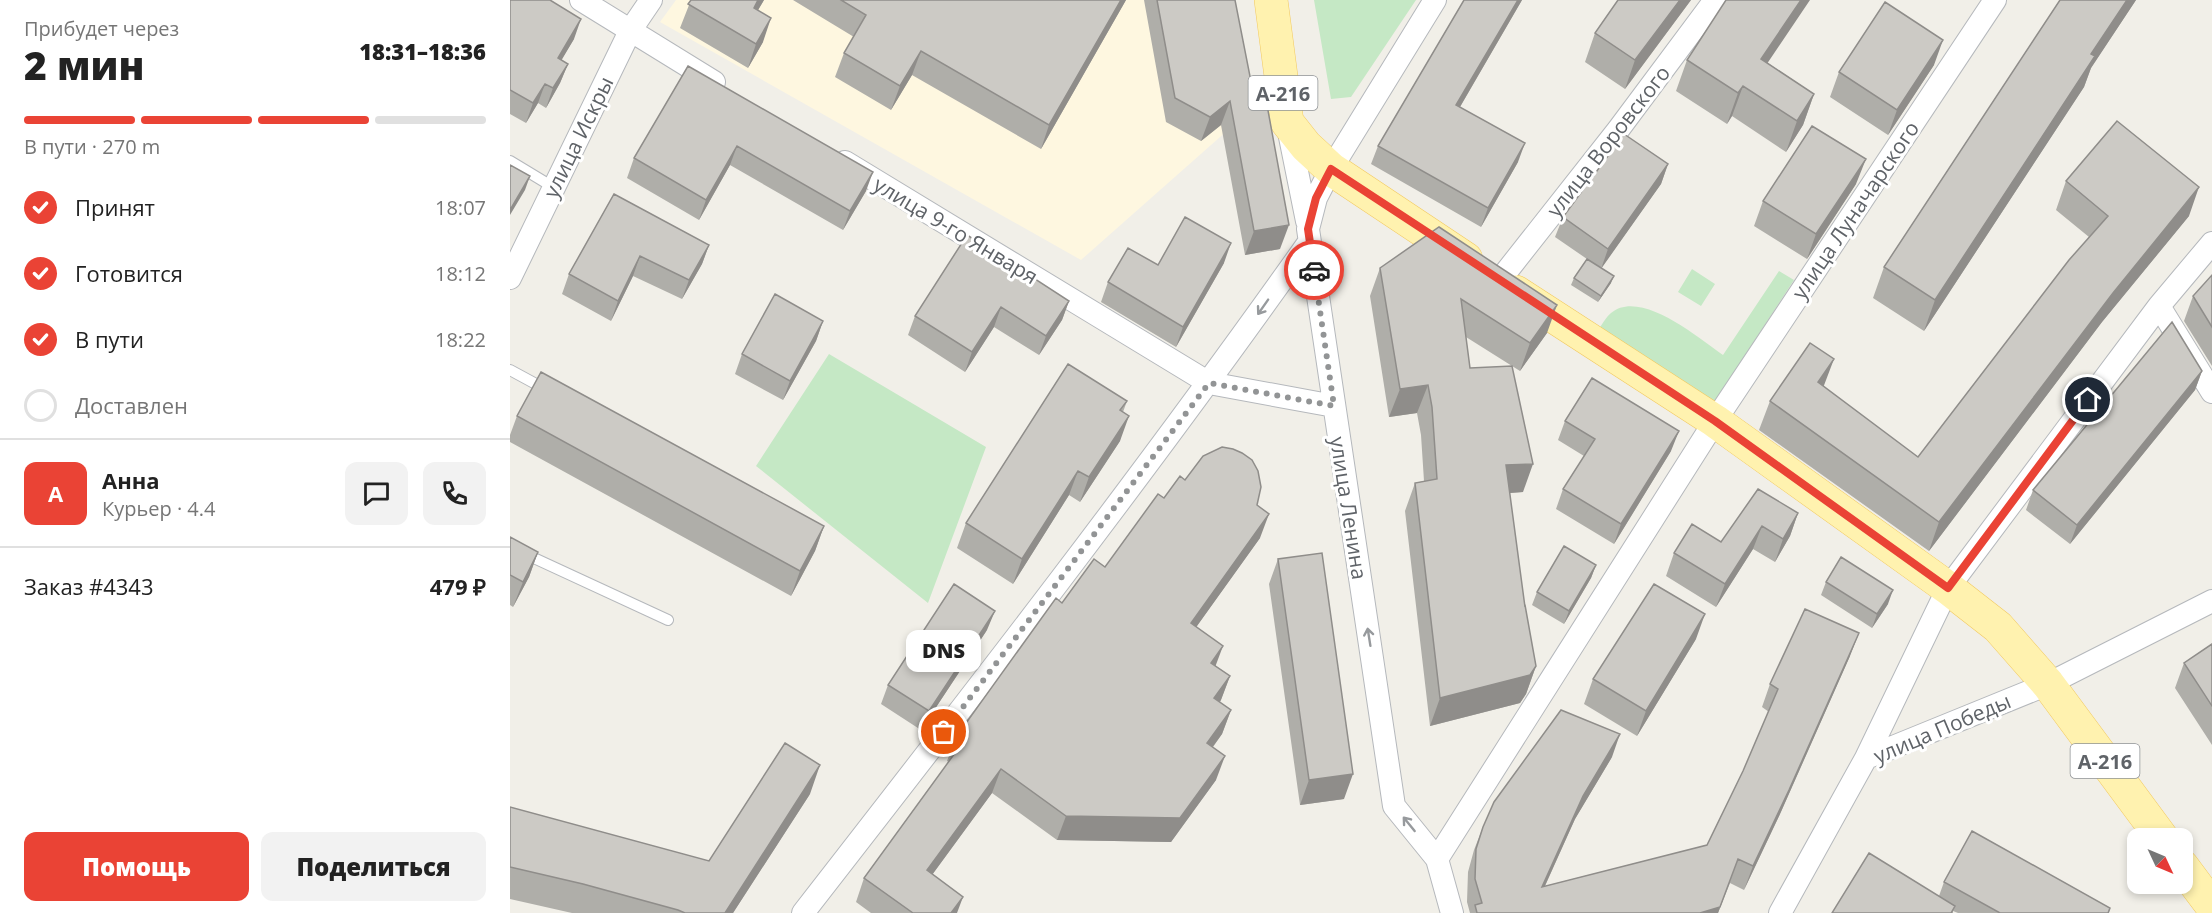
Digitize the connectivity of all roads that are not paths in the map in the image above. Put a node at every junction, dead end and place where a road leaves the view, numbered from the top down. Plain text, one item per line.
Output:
1 (581, 0) edge
2 (651, 0) edge
3 (1270, 0) edge
4 (1435, 0) edge
5 (1715, 0) edge
6 (1995, 0) edge
7 (630, 31) junction
8 (731, 92) edge
9 (1287, 122) junction
10 (823, 148) edge
11 (510, 161) edge
12 (1331, 169) junction
13 (553, 187) junction
14 (1309, 235) junction
15 (2212, 243) edge
16 (510, 278) edge
17 (1499, 281) junction
18 (2159, 306) junction
19 (510, 370) edge
20 (1209, 383) junction
21 (2212, 392) edge
22 (552, 393) edge
23 (1334, 406) junction
24 (1715, 421) junction
25 (510, 547) edge
26 (1948, 588) junction
27 (2212, 601) edge
28 (668, 621) dead end
29 (2048, 684) junction
30 (1866, 758) junction
31 (2155, 828) edge
32 (1437, 859) junction
33 (2193, 881) edge
34 (2212, 906) edge
35 (803, 913) edge
36 (1452, 913) edge
37 (1780, 913) edge

1 - 7 street
2 - 7 street, улица Искры
3 - 9 main road, А-216
4 - 12 street, улица Ленина
5 - 17 street, улица Воровского
6 - 24 street, улица Луначарского
7 - 8 street
7 - 13 street, улица Искры
9 - 12 main road, А-216
9 - 14 street
10 - 20 street, улица 9-го Января
11 - 13 lane
12 - 14 street, улица Ленина
12 - 17 main road, А-216
13 - 16 street, улица Искры
14 -> 20 street
14 - 23 street, улица Ленина
15 - 18 street
17 - 24 main road, А-216
18 - 21 street
18 - 26 street
19 - 22 lane
20 - 23 street
20 - 35 street
32 -> 23 street, улица Ленина
24 - 26 main road, А-216
24 - 32 street, улица Луначарского
25 - 28 lane
26 - 29 main road, А-216
26 - 30 street
27 - 29 street, улица Победы
29 - 30 street, улица Победы
29 - 31 main road, А-216
30 - 37 street, улица Победы
32 - 36 street, улица Ленина
33 - 34 main road

